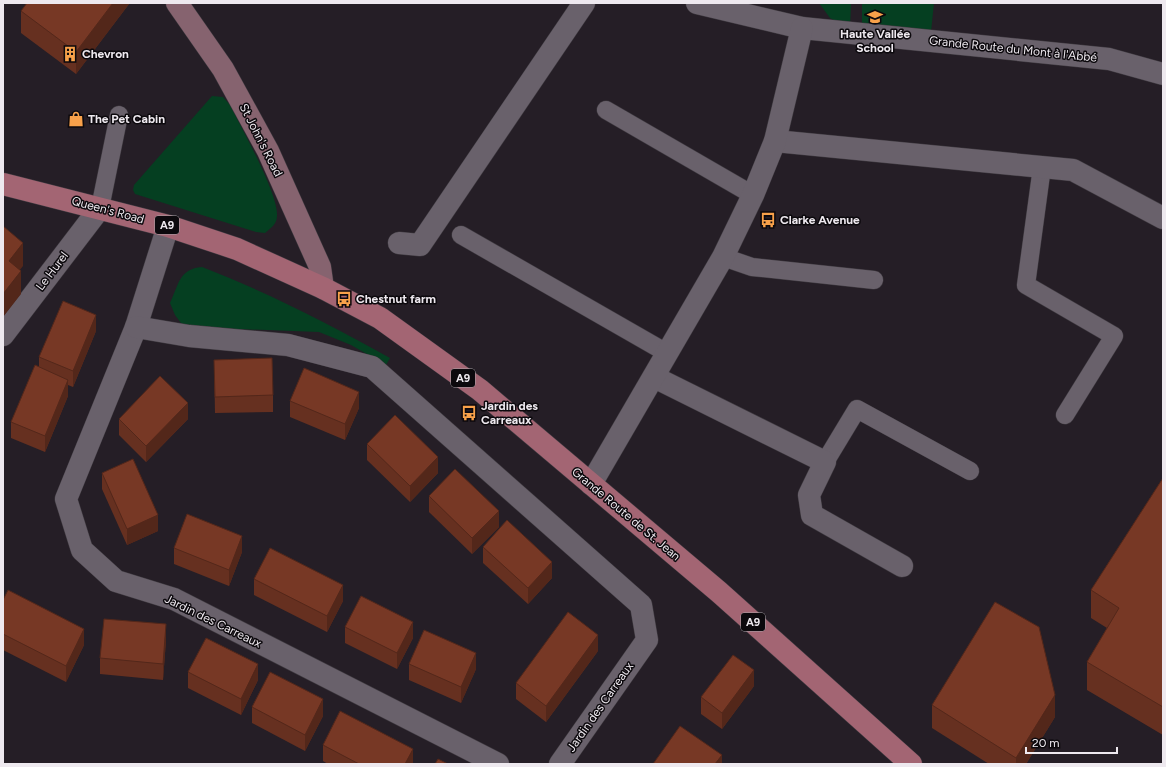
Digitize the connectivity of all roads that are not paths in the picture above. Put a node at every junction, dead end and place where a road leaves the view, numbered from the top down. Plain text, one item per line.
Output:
1 (177, 3) edge
2 (584, 3) edge
3 (697, 3) edge
4 (802, 28) junction
5 (1163, 74) edge
6 (606, 110) dead end
7 (119, 115) dead end
8 (775, 141) junction
9 (1042, 168) junction
10 (3, 184) edge
11 (753, 195) junction
12 (100, 208) junction
13 (1163, 218) edge
14 (168, 226) junction
15 (461, 235) dead end
16 (399, 243) dead end
17 (723, 257) junction
18 (874, 280) dead end
19 (323, 288) junction
20 (136, 327) junction
21 (3, 335) edge
22 (667, 353) junction
23 (654, 376) junction
24 (1065, 416) dead end
25 (824, 462) junction
26 (970, 471) dead end
27 (591, 484) junction
28 (902, 566) dead end
29 (498, 764) edge
30 (560, 764) edge
31 (911, 764) edge

1 - 19 main road, St John's Road
2 - 16 street
3 - 4 street, Grande Route du Mont à l'Abbé
4 - 5 street, Grande Route du Mont à l'Abbé
4 - 8 street
6 - 11 lane
7 - 12 lane
8 - 9 street
8 - 11 street
9 - 13 street
9 - 24 lane
10 - 12 main road, Queen's Road / A9
11 - 17 street
12 - 14 main road, Queen's Road / A9
12 - 21 street, Le Hurel
14 - 19 main road, Queen's Road / A9
14 - 20 street, Jardin des Carreaux
15 - 22 lane
17 - 18 lane
17 - 22 street
19 - 27 main road, Grande Route de St. Jean / A9
20 - 29 street, Jardin des Carreaux
20 - 30 street, Jardin des Carreaux
22 - 23 street
23 - 25 street
23 - 27 street
25 - 26 lane
25 - 28 street
27 - 31 main road, Grande Route de St. Jean / A9

